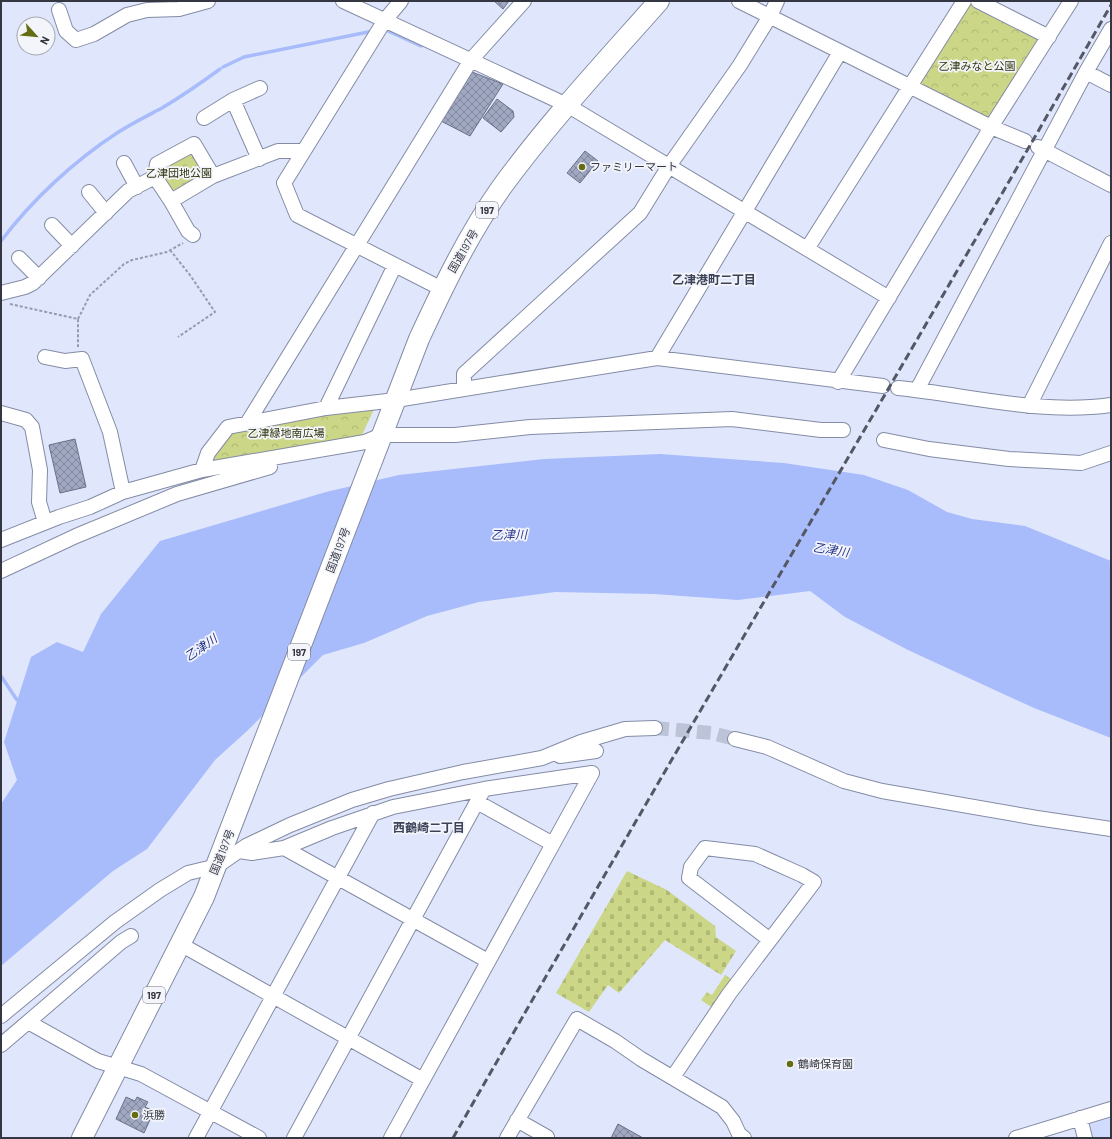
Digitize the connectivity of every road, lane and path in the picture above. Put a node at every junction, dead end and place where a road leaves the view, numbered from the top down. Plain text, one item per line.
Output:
1 (208, 1) edge
2 (343, 1) edge
3 (401, 1) edge
4 (524, 1) edge
5 (659, 1) edge
6 (739, 1) edge
7 (777, 1) edge
8 (964, 1) edge
9 (978, 1) edge
10 (1071, 1) edge
11 (58, 10) dead end
12 (770, 16) junction
13 (385, 20) junction
14 (1111, 30) edge
15 (1048, 37) junction
16 (840, 52) junction
17 (471, 60) junction
18 (1086, 72) junction
19 (1111, 85) edge
20 (910, 87) junction
21 (260, 88) dead end
22 (233, 100) junction
23 (566, 105) junction
24 (204, 118) dead end
25 (991, 127) junction
26 (1025, 140) dead end
27 (1041, 149) junction
28 (304, 151) junction
29 (259, 158) junction
30 (124, 163) dead end
31 (669, 166) junction
32 (213, 176) junction
33 (155, 177) junction
34 (1111, 185) edge
35 (137, 187) junction
36 (89, 192) dead end
37 (171, 202) junction
38 (745, 212) junction
39 (106, 213) junction
40 (52, 225) dead end
41 (193, 235) joint
42 (1111, 243) edge
43 (72, 246) junction
44 (357, 246) junction
45 (807, 249) junction
46 (170, 250) junction
47 (19, 258) dead end
48 (395, 265) junction
49 (39, 278) junction
50 (442, 289) junction
51 (4, 298) edge
52 (889, 298) junction
53 (78, 319) junction
54 (178, 337) dead end
55 (45, 357) dead end
56 (657, 358) junction
57 (82, 359) junction
58 (838, 382) junction
59 (883, 386) dead end
60 (464, 388) junction
61 (898, 388) dead end
62 (917, 390) junction
63 (396, 400) junction
64 (1111, 404) edge
65 (1028, 406) junction
66 (326, 408) junction
67 (1, 413) edge
68 (248, 422) junction
69 (843, 430) dead end
70 (382, 435) junction
71 (884, 440) dead end
72 (316, 451) junction
73 (1111, 453) edge
74 (202, 470) junction
75 (123, 492) junction
76 (45, 522) junction
77 (1, 540) edge
78 (1, 571) edge
79 (655, 728) tunnel mouth
80 (735, 738) tunnel mouth
81 (596, 751) dead end
82 (542, 758) junction
83 (484, 789) junction
84 (477, 802) junction
85 (373, 813) junction
86 (1111, 829) edge
87 (553, 844) junction
88 (284, 848) junction
89 (227, 855) junction
90 (338, 878) junction
91 (413, 919) junction
92 (131, 936) dead end
93 (770, 940) junction
94 (180, 944) junction
95 (488, 961) junction
96 (273, 996) junction
97 (1, 1016) edge
98 (28, 1022) junction
99 (348, 1038) junction
100 (1, 1045) edge
101 (117, 1067) junction
102 (673, 1078) junction
103 (423, 1080) junction
104 (1111, 1109) edge
105 (210, 1112) junction
106 (1080, 1118) junction
107 (517, 1120) junction
108 (82, 1138) edge
109 (196, 1138) edge
110 (259, 1138) edge
111 (294, 1138) edge
112 (391, 1138) edge
113 (507, 1138) edge
114 (548, 1138) edge
115 (744, 1138) edge
116 (1016, 1138) edge
117 (1085, 1138) edge

1 - 11 street
2 - 13 street
3 - 13 street
4 - 17 street
5 - 23 highway, 国道197号 / 197
6 - 12 street
7 - 12 street
8 - 20 street
9 - 15 street
10 - 15 street
12 - 16 street
12 - 31 street
13 - 17 street
13 - 28 street
14 - 18 street
15 - 25 street
16 - 20 street
16 - 38 street
17 - 23 street
17 - 44 street
18 - 19 street
18 - 27 street
20 - 25 street
20 - 45 street
21 - 22 street
22 - 24 street
22 - 29 street
23 - 31 street
23 - 50 highway, 国道197号 / 197
25 - 26 street
25 - 52 street
27 - 34 street
27 - 62 street
28 - 29 street
28 - 44 street
29 - 32 street
30 - 35 street
31 - 38 street
31 - 60 street
32 - 33 street
32 - 37 street
33 - 35 street
33 - 37 street
35 - 39 street
36 - 39 street
37 - 41 street
38 - 45 street
38 - 56 street
39 - 43 street
40 - 43 street
41 - 46 path
42 - 65 street
43 - 49 street
44 - 48 street
44 - 68 street
45 - 52 street
46 - 53 path
46 - 54 path
47 - 49 street
48 - 50 street
48 - 66 street
49 - 51 street
50 - 63 highway, 国道197号 / 197
51 - 53 path
52 - 58 street
53 - 57 path
55 - 57 street
56 - 58 street
56 - 60 street
57 - 75 street
58 - 59 street
60 - 63 street
61 - 62 street
62 - 65 street
63 - 66 street
63 - 70 highway, 国道197号 / 197
64 - 65 street
66 - 68 street
67 - 76 street
68 - 74 street
69 - 70 street
70 - 72 street
70 - 89 highway, 国道197号 / 197
71 - 73 street
72 - 74 street
72 - 78 street
74 - 75 street
75 - 76 street
76 - 77 street
79 - 82 street
80 - 86 street
81 - 82 street
82 - 89 street
83 - 84 street
83 - 85 street
83 - 87 street
84 - 87 street
84 - 91 street
85 - 88 street
85 - 90 street
87 - 95 street
88 - 89 street
88 - 90 street
89 - 94 highway, 国道197号 / 197
89 - 97 street
90 - 91 street
90 - 96 street
91 - 95 street
91 - 99 street
92 - 98 street
93 - 93 street
93 - 102 street
94 - 96 street
94 - 101 highway, 国道197号 / 197
95 - 103 street
96 - 99 street
96 - 105 street
98 - 100 street
98 - 101 street
99 - 103 street
99 - 111 street
101 - 105 street
101 - 108 highway, 国道197号 / 197
102 - 107 street
102 - 115 street
103 - 112 street
104 - 106 street
105 - 109 street
105 - 110 street
106 - 116 street
106 - 117 street
107 - 113 street
107 - 114 street

